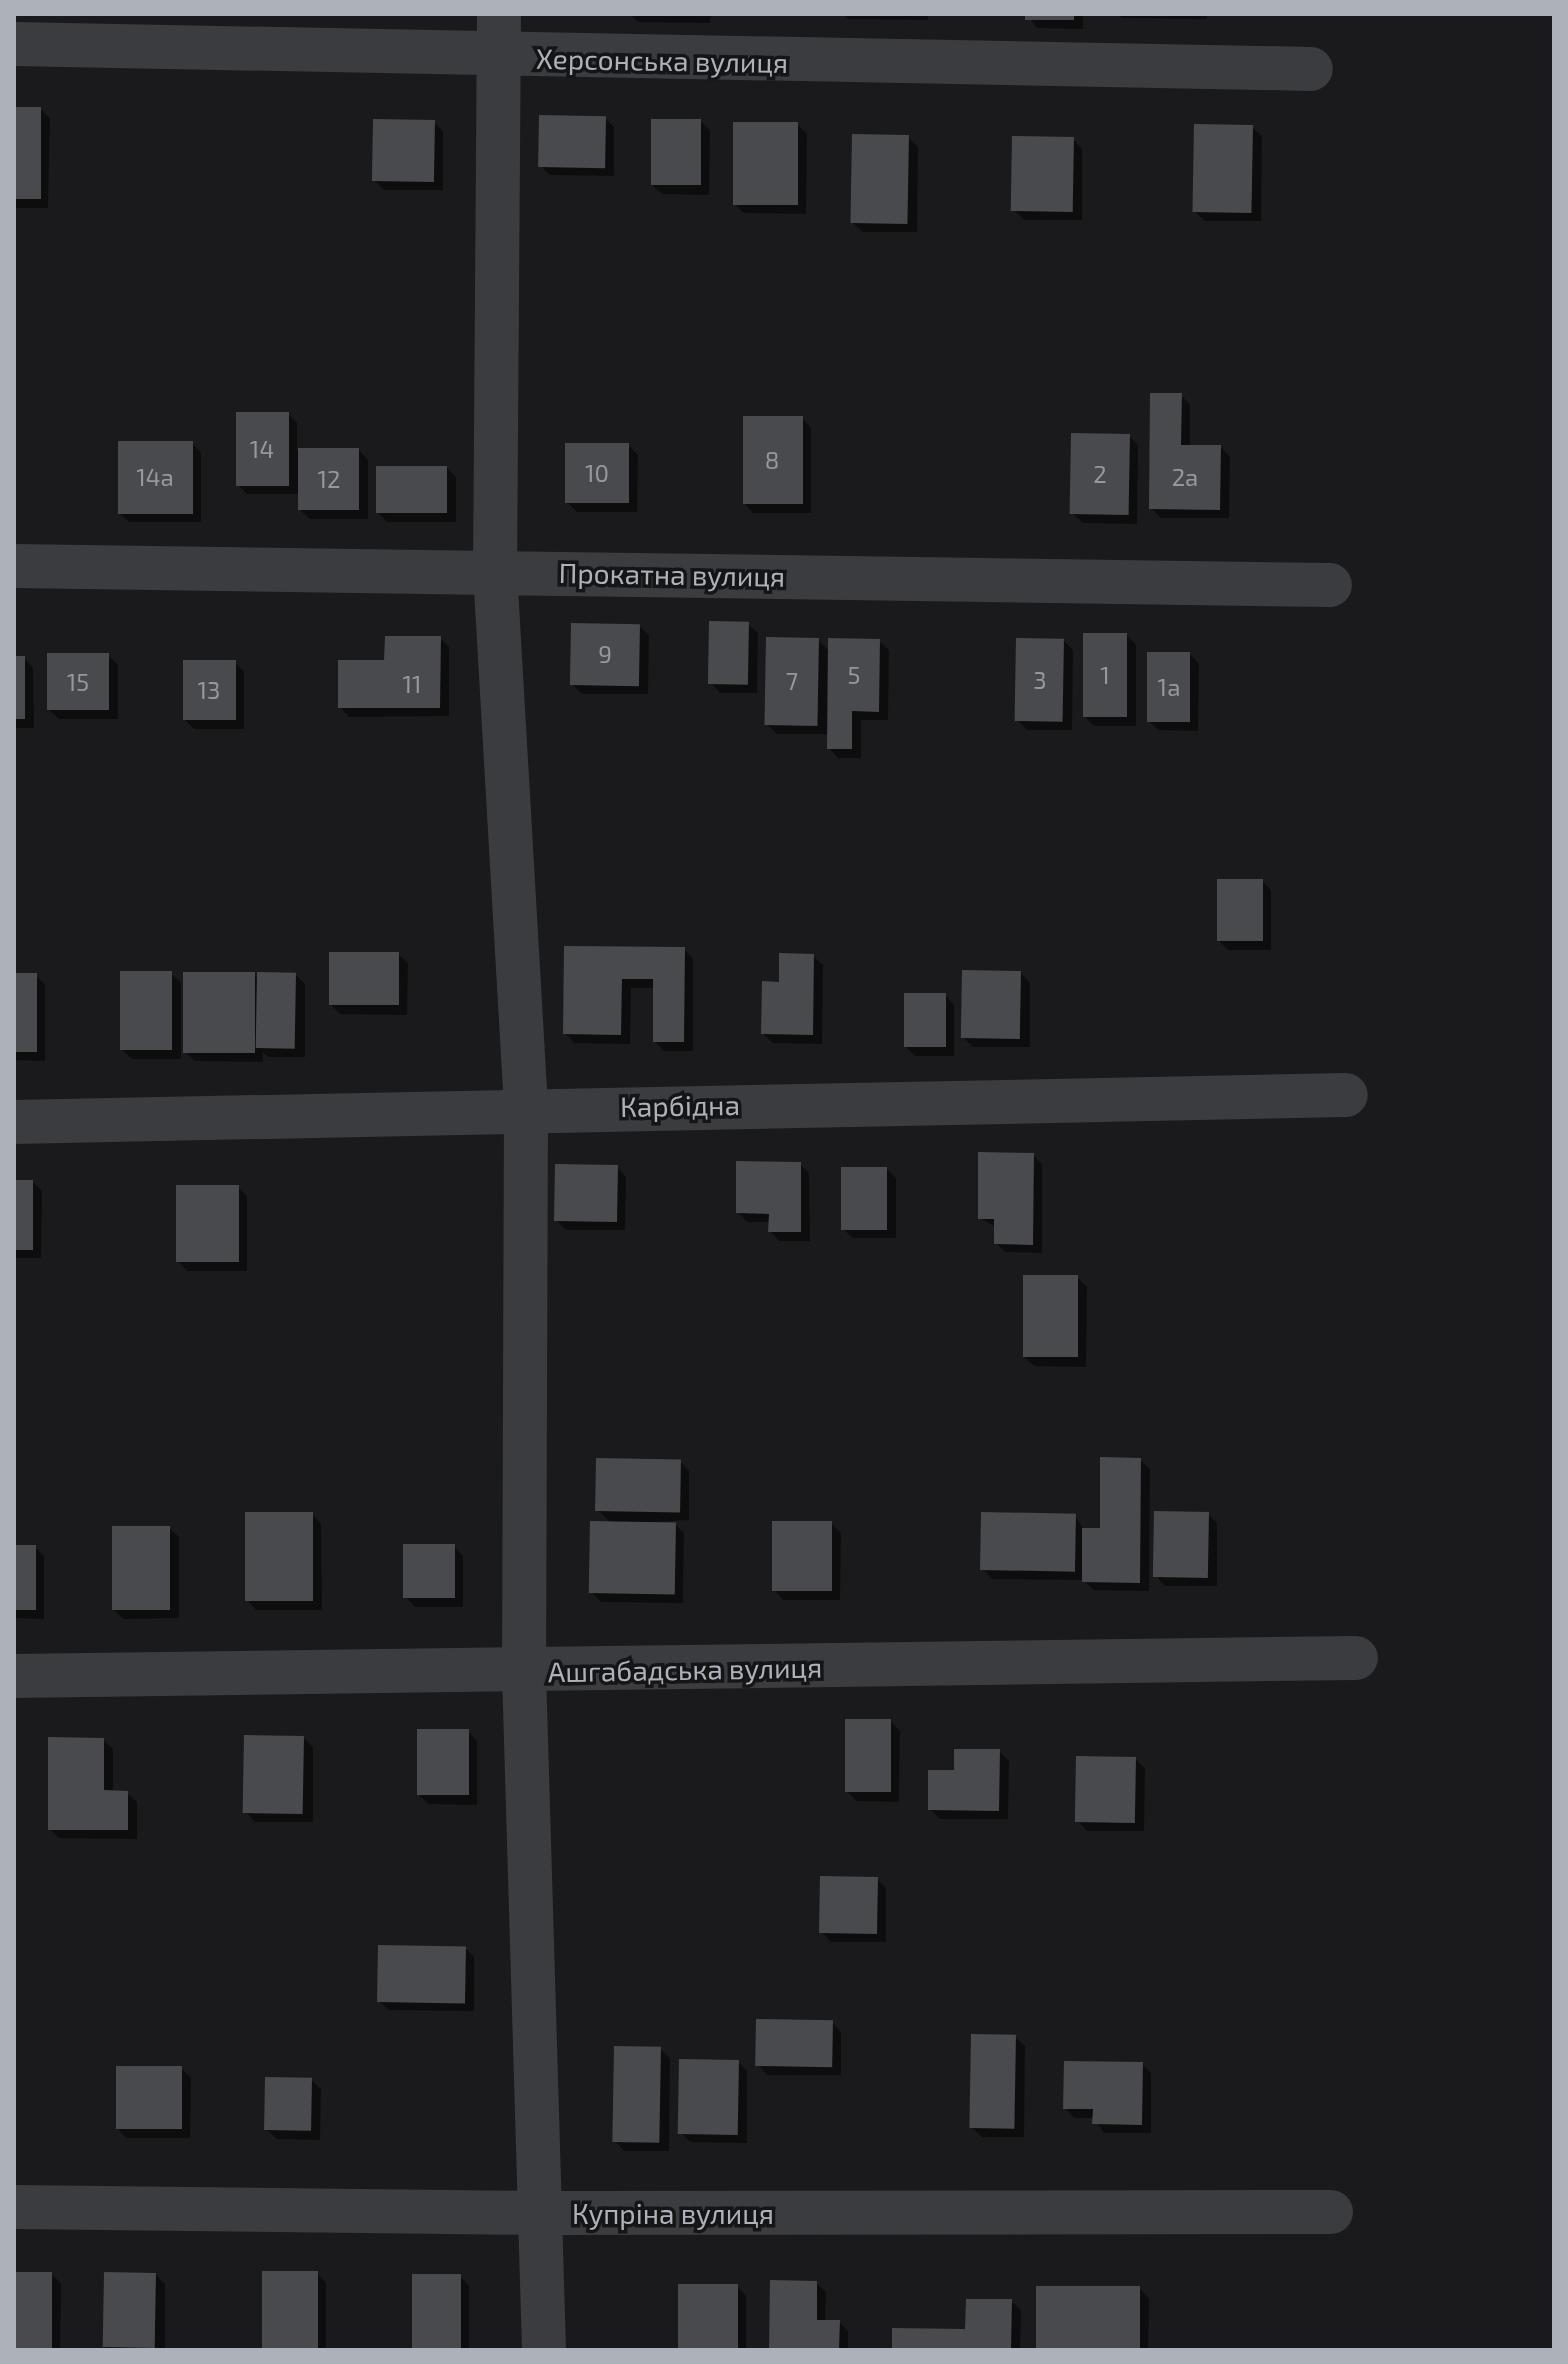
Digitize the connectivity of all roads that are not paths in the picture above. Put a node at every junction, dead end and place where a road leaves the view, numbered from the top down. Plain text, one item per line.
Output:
1 (499, 14) edge
2 (14, 44) edge
3 (500, 58) junction
4 (1311, 69) dead end
5 (14, 566) edge
6 (495, 571) junction
7 (1330, 585) dead end
8 (1346, 1095) dead end
9 (526, 1107) junction
10 (14, 1122) edge
11 (1356, 1658) dead end
12 (524, 1672) junction
13 (14, 1676) edge
14 (14, 2207) edge
15 (1331, 2212) dead end
16 (540, 2213) junction
17 (544, 2350) edge

1 - 3 street
2 - 3 street, Херсонська вулиця
3 - 4 street, Херсонська вулиця
3 - 6 street
5 - 6 street, Прокатна вулиця
6 - 7 street, Прокатна вулиця
6 - 9 street
8 - 9 street, Карбідна
9 - 10 street, Карбідна
9 - 12 street
11 - 12 street, Ашгабадська вулиця
12 - 13 street, Ашгабадська вулиця
12 - 16 street
14 - 16 street, Купріна вулиця
15 - 16 street, Купріна вулиця
16 - 17 street

